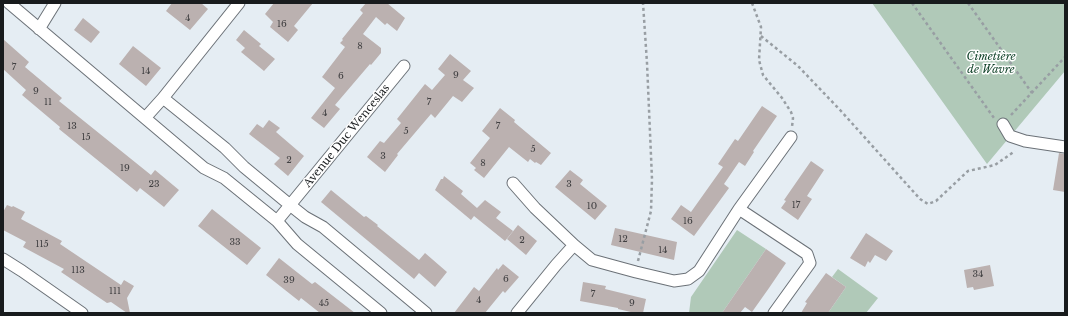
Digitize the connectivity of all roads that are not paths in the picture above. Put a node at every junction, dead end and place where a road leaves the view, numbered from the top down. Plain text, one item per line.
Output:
1 (9, 3) edge
2 (55, 3) edge
3 (239, 3) edge
4 (39, 29) junction
5 (404, 66) dead end
6 (163, 98) junction
7 (145, 118) junction
8 (1003, 124) road end
9 (791, 137) road end
10 (1065, 147) edge
11 (513, 183) dead end
12 (290, 205) junction
13 (739, 209) junction
14 (277, 221) junction
15 (574, 245) junction
16 (3, 259) edge
17 (82, 313) edge
18 (382, 313) edge
19 (426, 313) edge
20 (518, 313) edge
21 (774, 313) edge

1 - 4 street
2 - 4 street
3 - 6 street
4 - 7 street
5 - 12 street, Avenue Duc Wenceslas
6 - 7 street
6 - 12 street
7 - 14 street
8 - 10 street
9 - 13 street
11 - 15 street
12 - 14 street, Avenue Duc Wenceslas
12 - 19 street
13 - 15 street
13 - 21 street
14 - 18 street
15 - 20 street
16 - 17 street

